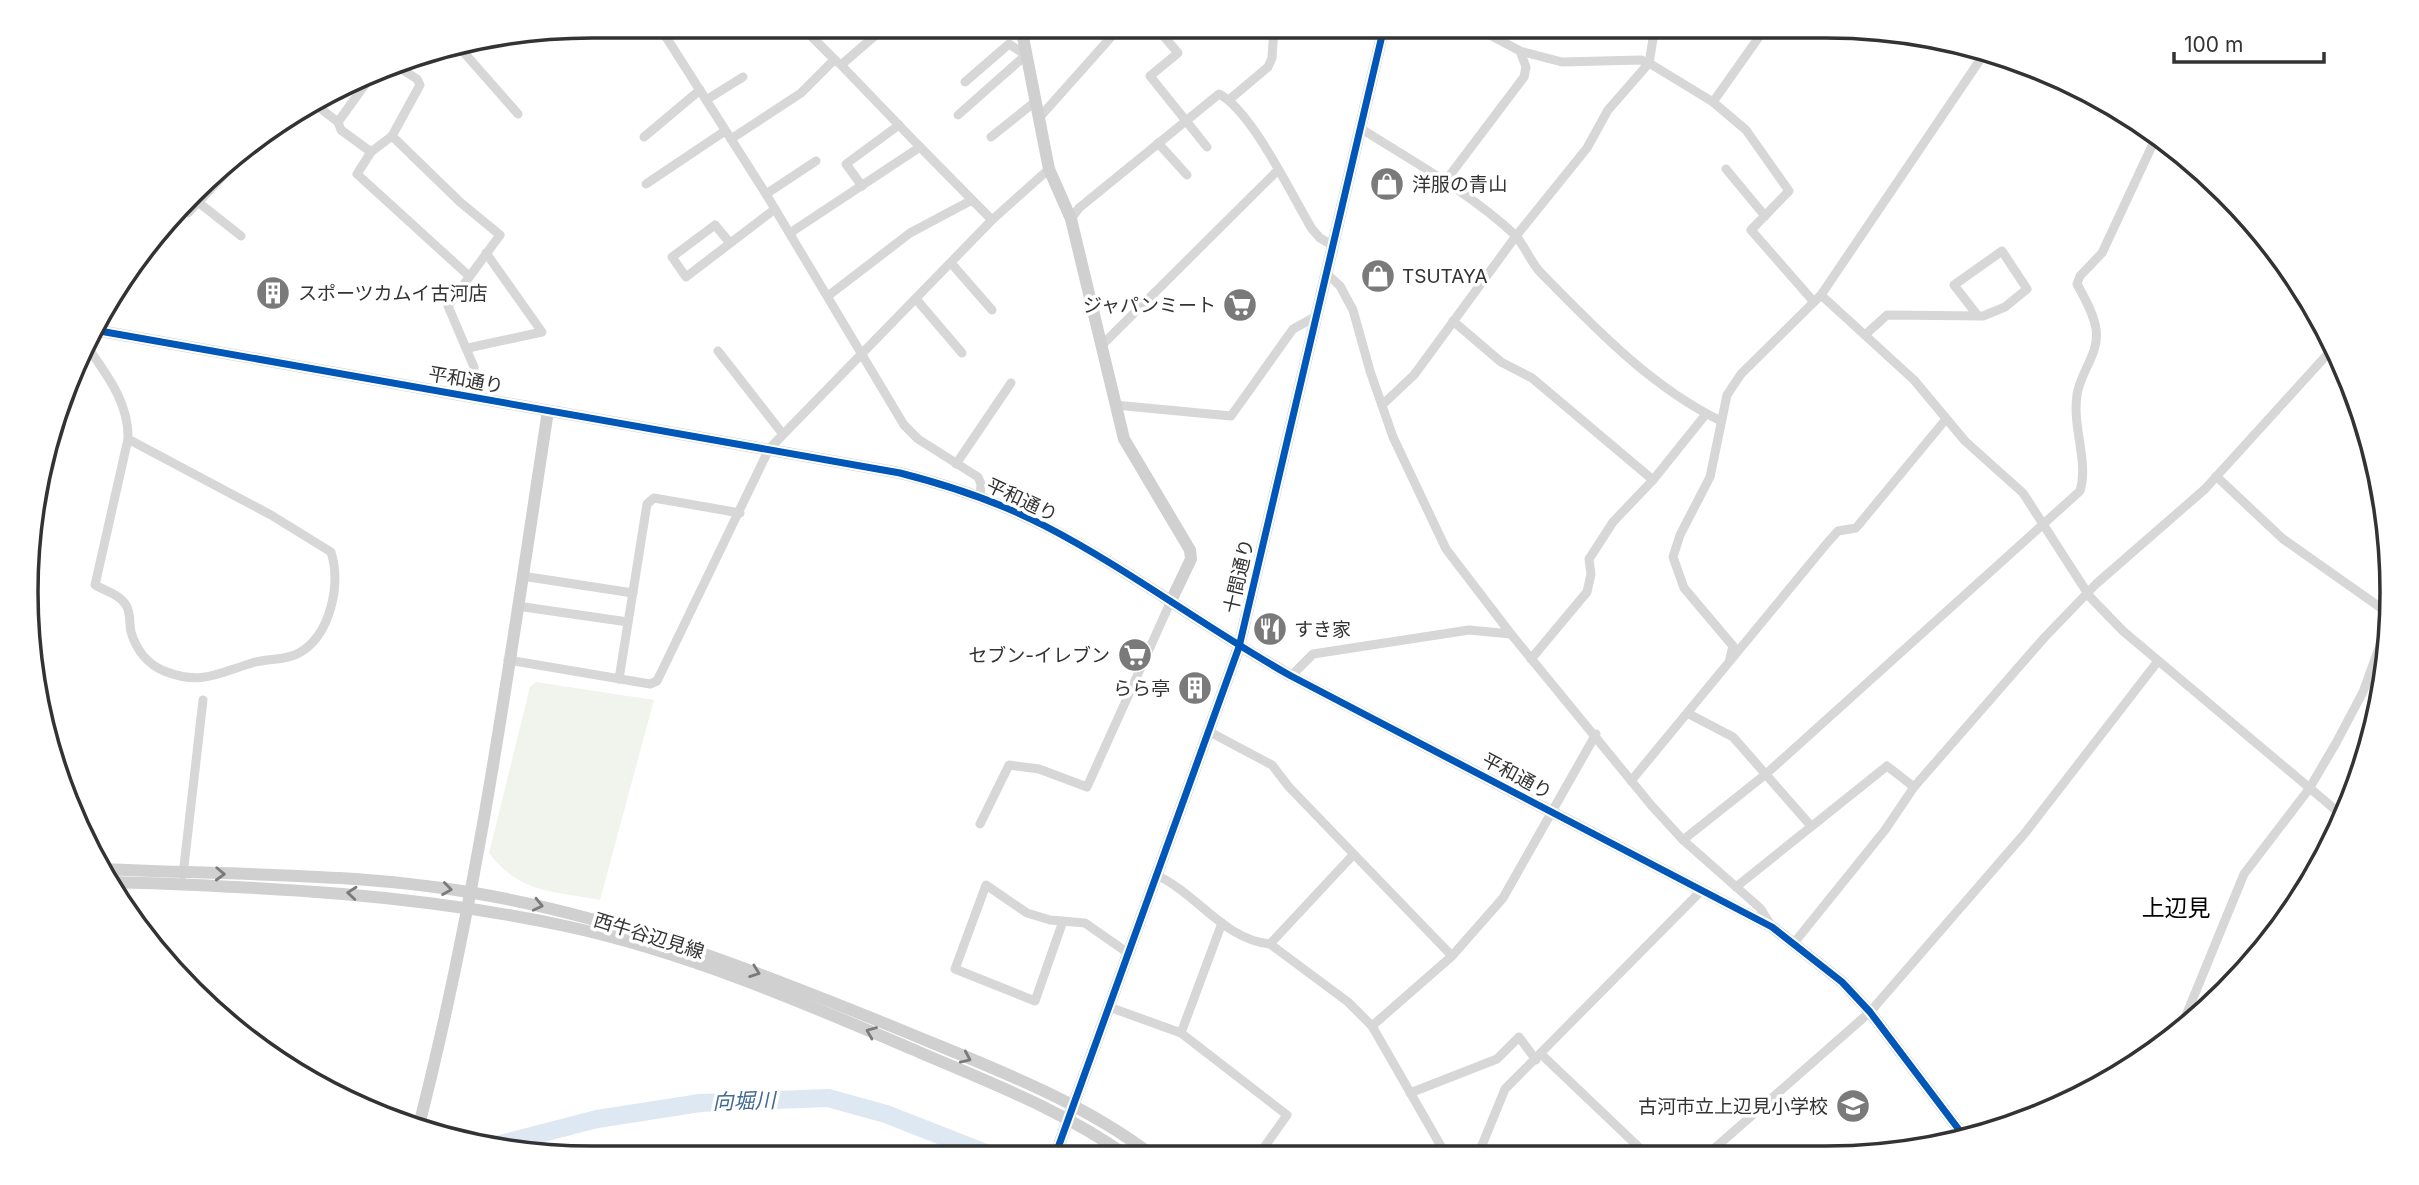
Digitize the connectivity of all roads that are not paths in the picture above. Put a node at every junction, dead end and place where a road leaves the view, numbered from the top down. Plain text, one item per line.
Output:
1 (667, 38) edge
2 (813, 38) edge
3 (867, 38) edge
4 (1023, 38) edge
5 (1110, 38) edge
6 (1165, 38) edge
7 (1273, 38) edge
8 (1381, 38) edge
9 (1493, 38) edge
10 (1653, 38) edge
11 (1758, 38) edge
12 (1520, 51) junction
13 (465, 53) edge
14 (1026, 55) junction
15 (1980, 60) edge
16 (838, 62) junction
17 (1649, 63) junction
18 (405, 71) edge
19 (744, 78) dead end
20 (965, 82) dead end
21 (700, 90) junction
22 (356, 92) edge
23 (1230, 99) junction
24 (706, 100) junction
25 (1036, 101) junction
26 (1713, 102) junction
27 (322, 109) edge
28 (518, 114) dead end
29 (958, 116) dead end
30 (1039, 118) junction
31 (1186, 120) junction
32 (338, 122) junction
33 (899, 125) junction
34 (1360, 128) junction
35 (728, 135) junction
36 (392, 136) junction
37 (644, 137) dead end
38 (991, 137) dead end
39 (1158, 143) junction
40 (2152, 145) edge
41 (920, 147) junction
42 (1208, 147) dead end
43 (371, 152) junction
44 (816, 161) dead end
45 (1049, 169) junction
46 (1726, 169) dead end
47 (1278, 171) junction
48 (1187, 175) dead end
49 (1444, 183) junction
50 (646, 184) dead end
51 (862, 186) junction
52 (766, 194) junction
53 (972, 200) junction
54 (199, 203) edge
55 (775, 209) junction
56 (1765, 216) junction
57 (1071, 219) junction
58 (992, 220) junction
59 (790, 233) junction
60 (241, 236) dead end
61 (1516, 236) junction
62 (730, 243) junction
63 (1332, 245) junction
64 (486, 253) junction
65 (951, 263) junction
66 (1326, 273) junction
67 (469, 276) junction
68 (828, 296) junction
69 (1817, 298) junction
70 (916, 299) junction
71 (992, 310) dead end
72 (1978, 316) junction
73 (1315, 317) junction
74 (1453, 321) junction
75 (104, 332) edge
76 (1865, 335) junction
77 (1101, 346) junction
78 (468, 348) junction
79 (718, 351) dead end
80 (863, 352) junction
81 (962, 353) dead end
82 (92, 355) edge
83 (2327, 355) edge
84 (1011, 383) dead end
85 (472, 397) junction
86 (1115, 405) junction
87 (1382, 405) junction
88 (548, 411) junction
89 (1706, 414) junction
90 (1946, 419) junction
91 (1721, 421) junction
92 (782, 433) junction
93 (128, 439) junction
94 (769, 449) junction
95 (956, 464) junction
96 (2216, 476) junction
97 (1653, 480) junction
98 (980, 497) junction
99 (740, 513) junction
100 (2044, 525) junction
101 (522, 576) junction
102 (633, 593) junction
103 (2087, 593) junction
104 (1170, 603) junction
105 (517, 606) junction
106 (2380, 607) edge
107 (628, 622) junction
108 (1511, 634) junction
109 (1238, 647) junction
110 (2377, 654) edge
111 (1730, 658) junction
112 (1531, 659) junction
113 (508, 660) junction
114 (2158, 662) junction
115 (1291, 676) junction
116 (619, 679) junction
117 (203, 699) dead end
118 (1689, 714) junction
119 (1208, 731) junction
120 (1596, 734) junction
121 (1766, 774) junction
122 (1631, 781) junction
123 (1914, 787) junction
124 (2309, 789) junction
125 (2336, 810) edge
126 (1551, 811) junction
127 (980, 824) dead end
128 (1811, 826) junction
129 (1683, 841) junction
130 (1353, 855) junction
131 (114, 870) edge
132 (1156, 875) junction
133 (183, 878) junction
134 (121, 882) edge
135 (1736, 887) junction
136 (1702, 890) junction
137 (471, 892) junction
138 (468, 909) junction
139 (1063, 921) junction
140 (1222, 923) junction
141 (1772, 928) junction
142 (1794, 943) junction
143 (1270, 944) junction
144 (1128, 953) junction
145 (1452, 956) junction
146 (1108, 1007) junction
147 (1870, 1012) junction
148 (2186, 1014) edge
149 (1372, 1026) junction
150 (1181, 1033) junction
151 (1539, 1057) junction
152 (1410, 1093) junction
153 (1073, 1105) junction
154 (421, 1119) edge
155 (1068, 1119) junction
156 (1959, 1130) edge
157 (1059, 1146) edge
158 (1111, 1146) edge
159 (1137, 1146) edge
160 (1265, 1146) edge
161 (1441, 1146) edge
162 (1482, 1146) edge
163 (1637, 1146) edge
164 (1717, 1146) edge

1 - 21 street
2 - 16 street
3 - 16 street
4 - 14 street
5 - 30 street
6 - 31 street
7 - 23 street
8 - 34 street, 十間通り
9 - 12 street
10 - 17 street
11 - 26 street
12 - 17 street
12 - 49 street
13 - 28 street
14 - 20 street
14 - 25 street
14 - 29 street
15 - 69 street
16 - 33 street
16 - 35 street
17 - 26 street
17 - 61 street
18 - 36 street
19 - 24 street
21 - 24 street
21 - 37 street
22 - 32 street
23 - 31 street
23 - 47 street
24 - 35 street
25 - 30 street
25 - 38 street
26 - 56 street
27 - 32 street
30 - 45 street
31 - 39 street
31 - 42 street
32 - 43 street
33 - 41 street
33 - 51 street
34 - 49 street
34 - 63 street, 十間通り
35 - 50 street
35 - 52 street
36 - 43 street
36 - 64 street
39 - 48 street
39 - 57 street
40 - 100 street
41 - 51 street
41 - 53 street
43 - 67 street
44 - 52 street
45 - 57 street
45 - 58 street
46 - 56 street
47 - 63 street
47 - 77 street
49 - 61 street
51 - 59 street
52 - 55 street
53 - 58 street
53 - 68 street
54 - 60 street
55 - 59 street
55 - 62 street
56 - 69 street
57 - 77 street
58 - 65 street
59 - 68 street
61 - 74 street
61 - 89 street
62 - 62 street
63 - 66 street, 十間通り
64 - 67 street
64 - 78 street
65 - 70 street
65 - 71 street
66 - 73 street, 十間通り
66 - 87 street
67 - 78 street
68 - 80 street
69 - 76 street
69 - 91 street
70 - 80 street
70 - 81 street
72 - 72 street
72 - 76 street
73 - 86 street
73 - 109 street, 十間通り
74 - 87 street
74 - 97 street
75 - 85 street, 平和通り
76 - 90 street
77 - 86 street
78 - 85 street
79 - 92 street
80 - 92 street
80 - 95 street
82 - 93 street
83 - 96 street
84 - 95 street
85 - 88 street, 平和通り
86 - 104 street
87 - 108 street
88 - 94 street, 平和通り
88 - 101 street
89 - 91 street
89 - 97 street
90 - 100 street
90 - 111 street
91 - 111 street
92 - 94 street
93 - 93 street
94 - 98 street, 平和通り
94 - 99 street
95 - 98 street
96 - 103 street
96 - 106 street
97 - 112 street
98 - 104 street, 平和通り
99 - 102 street
99 - 116 street
100 - 103 street
100 - 121 street
101 - 102 street
101 - 105 street
102 - 107 street
103 - 114 street
103 - 123 street
104 - 109 street, 平和通り
104 - 127 street
105 - 107 street
105 - 113 street
107 - 116 street
108 - 112 street
108 - 115 street
109 - 115 street, 平和通り
109 - 119 street, 十間通り
110 - 124 street
111 - 118 street
112 - 120 street
113 - 116 street
113 - 137 street
114 - 124 street
114 - 147 street
115 - 126 street, 平和通り
117 - 133 street
118 - 121 street
118 - 122 street
119 - 130 street
119 - 132 street, 十間通り
120 - 122 street
120 - 126 street
121 - 128 street
121 - 129 street
122 - 129 street
123 - 128 street
123 - 142 street
124 - 125 street
124 - 148 street
126 - 136 street, 平和通り
126 - 145 street
128 - 135 street
129 - 135 street
130 - 143 street
130 - 145 street
131 - 133 street, 西牛谷辺見線
132 - 140 street
132 - 144 street, 十間通り
133 - 134 street, 西牛谷辺見線
133 -> 137 street, 西牛谷辺見線
138 -> 133 street, 西牛谷辺見線
135 - 141 street
136 - 141 street, 平和通り
136 - 151 street
137 - 138 street
137 -> 153 street, 西牛谷辺見線
138 - 154 street
155 -> 138 street, 西牛谷辺見線
139 - 139 street
139 - 144 street
140 - 143 street
140 - 150 street
141 - 142 street, 平和通り
142 - 147 street, 平和通り
143 - 149 street
144 - 146 street, 十間通り
145 - 149 street
146 - 150 street
146 - 153 street, 十間通り
147 - 156 street, 平和通り
147 - 164 street
149 - 152 street
150 - 160 street
151 - 152 street
151 - 162 street
151 - 163 street
152 - 161 street
153 - 155 street, 十間通り
153 - 159 street, 西牛谷辺見線
155 - 157 street, 十間通り
155 - 158 street, 西牛谷辺見線

